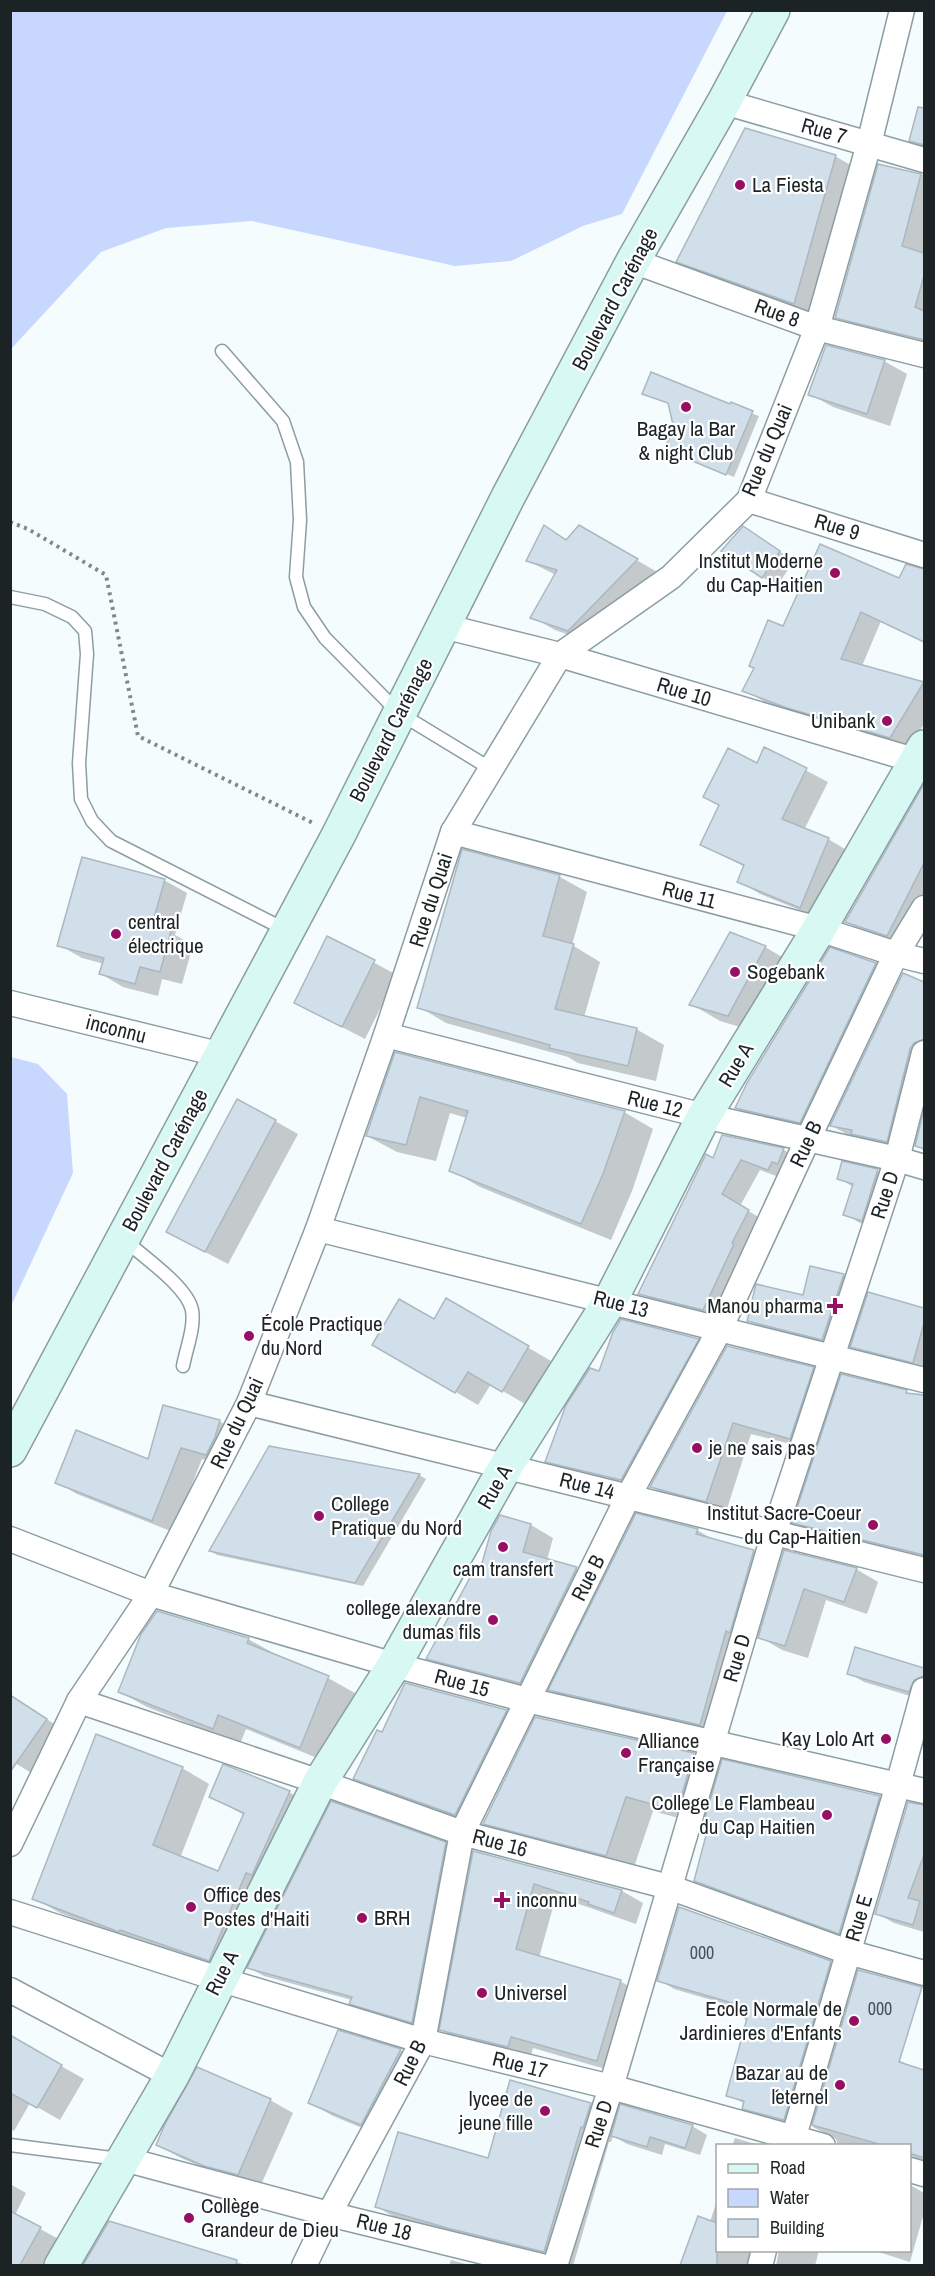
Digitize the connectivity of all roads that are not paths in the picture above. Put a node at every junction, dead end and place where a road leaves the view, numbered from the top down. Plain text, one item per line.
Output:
1 (773, 10) edge
2 (902, 10) edge
3 (724, 102) junction
4 (869, 144) junction
5 (924, 160) edge
6 (633, 261) junction
7 (817, 328) junction
8 (222, 351) dead end
9 (924, 355) edge
10 (749, 500) junction
11 (924, 555) edge
12 (10, 597) edge
13 (443, 626) junction
14 (560, 656) junction
15 (399, 713) junction
16 (922, 757) edge
17 (491, 769) junction
18 (453, 832) junction
19 (924, 908) edge
20 (819, 930) junction
21 (287, 931) junction
22 (897, 954) junction
23 (924, 961) edge
24 (10, 1003) edge
25 (386, 1035) junction
26 (924, 1053) edge
27 (222, 1054) junction
28 (704, 1116) junction
29 (807, 1141) junction
30 (897, 1159) junction
31 (924, 1167) edge
32 (318, 1229) junction
33 (123, 1239) junction
34 (610, 1301) junction
35 (720, 1329) junction
36 (833, 1357) junction
37 (183, 1366) dead end
38 (924, 1380) edge
39 (249, 1403) junction
40 (10, 1450) edge
41 (506, 1466) junction
42 (628, 1497) junction
43 (774, 1533) junction
44 (10, 1539) edge
45 (924, 1570) edge
46 (152, 1594) junction
47 (394, 1665) junction
48 (924, 1690) edge
49 (527, 1700) junction
50 (79, 1701) junction
51 (712, 1742) junction
52 (320, 1782) junction
53 (898, 1785) junction
54 (924, 1791) edge
55 (462, 1833) junction
56 (10, 1844) edge
57 (669, 1887) junction
58 (10, 1912) edge
59 (848, 1952) junction
60 (924, 1973) edge
61 (219, 1979) junction
62 (10, 1990) edge
63 (423, 2041) junction
64 (172, 2076) junction
65 (611, 2087) junction
66 (792, 2141) edge
67 (815, 2144) edge
68 (10, 2145) edge
69 (124, 2159) junction
70 (329, 2214) junction
71 (61, 2265) edge
72 (304, 2265) edge
73 (541, 2265) edge
74 (555, 2265) edge

1 - 3 street, Boulevard Carénage
2 - 4 street, Rue du Quai
3 - 4 street, Rue 7
3 - 6 street, Boulevard Carénage
4 - 5 street, Rue 7
4 - 7 street, Rue du Quai
6 - 7 street, Rue 8
6 - 13 street, Boulevard Carénage
7 - 9 street, Rue 8
7 - 10 street, Rue du Quai
8 - 15 lane
10 - 11 street, Rue 9
10 - 14 street, Rue du Quai
12 - 21 lane
13 - 14 street, Rue 10
13 - 15 street, Boulevard Carénage
14 - 16 street, Rue 10
14 - 17 street, Rue du Quai
15 - 17 lane
15 - 21 street, Boulevard Carénage
16 - 20 street, Rue A
17 - 18 street, Rue du Quai
18 - 20 street, Rue 11
18 - 25 street, Rue du Quai
19 - 22 street, Rue B
20 - 22 street, Rue 11
20 - 28 street, Rue A
21 - 27 street, Boulevard Carénage
22 - 23 street, Rue 11
22 - 29 street, Rue B
24 - 27 street, inconnu
25 - 28 street, Rue 12
25 - 32 street, Rue du Quai
26 - 30 street, Rue D
27 - 33 street, Boulevard Carénage
28 - 29 street, Rue 12
28 - 34 street, Rue A
29 - 30 street, Rue 12
29 - 35 street, Rue B
30 - 31 street, Rue 12
30 - 36 street, Rue D
32 - 34 street, Rue 13
32 - 39 street, Rue du Quai
33 - 37 lane
33 - 40 street, Boulevard Carénage
34 - 35 street, Rue 13
34 - 41 street, Rue A
35 - 36 street, Rue 13
35 - 42 street, Rue B
36 - 38 street, Rue 13
36 - 43 street, Rue D
39 - 41 street, Rue 14
39 - 46 street, Rue du Quai
41 - 42 street, Rue 14
41 - 47 street, Rue A
42 - 43 street, Rue 14
42 - 49 street, Rue B
43 - 45 street, Rue 14
43 - 51 street, Rue D
44 - 46 street, Rue 15
46 - 47 street, Rue 15
46 - 50 street, Rue du Quai
47 - 49 street, Rue 15
47 - 52 street, Rue A
48 - 53 street, Rue E
49 - 51 street, Rue 15
49 - 55 street, Rue B
50 - 52 street, Rue 16
50 - 56 street, Rue du Quai
51 - 53 street, Rue 15
51 - 57 street, Rue D
52 - 55 street, Rue 16
52 - 61 street, Rue A
53 - 54 street, Rue 15
53 - 59 street, Rue E
55 - 57 street, Rue 16
55 - 63 street, Rue B
57 - 59 street, Rue 16
57 - 65 street, Rue D
58 - 61 street
59 - 60 street, Rue 16
59 - 66 street, Rue E
61 - 63 street, Rue 17
61 - 64 street, Rue A
62 - 64 street
63 - 65 street, Rue 17
63 - 70 street, Rue B
64 - 69 street, Rue A
65 - 66 street, Rue 17
65 - 74 street, Rue D
66 - 67 street, Rue 17
68 - 69 lane
69 - 70 street, Rue 18
69 - 71 street, Rue A
70 - 72 street, Rue B
70 - 73 street, Rue 18

